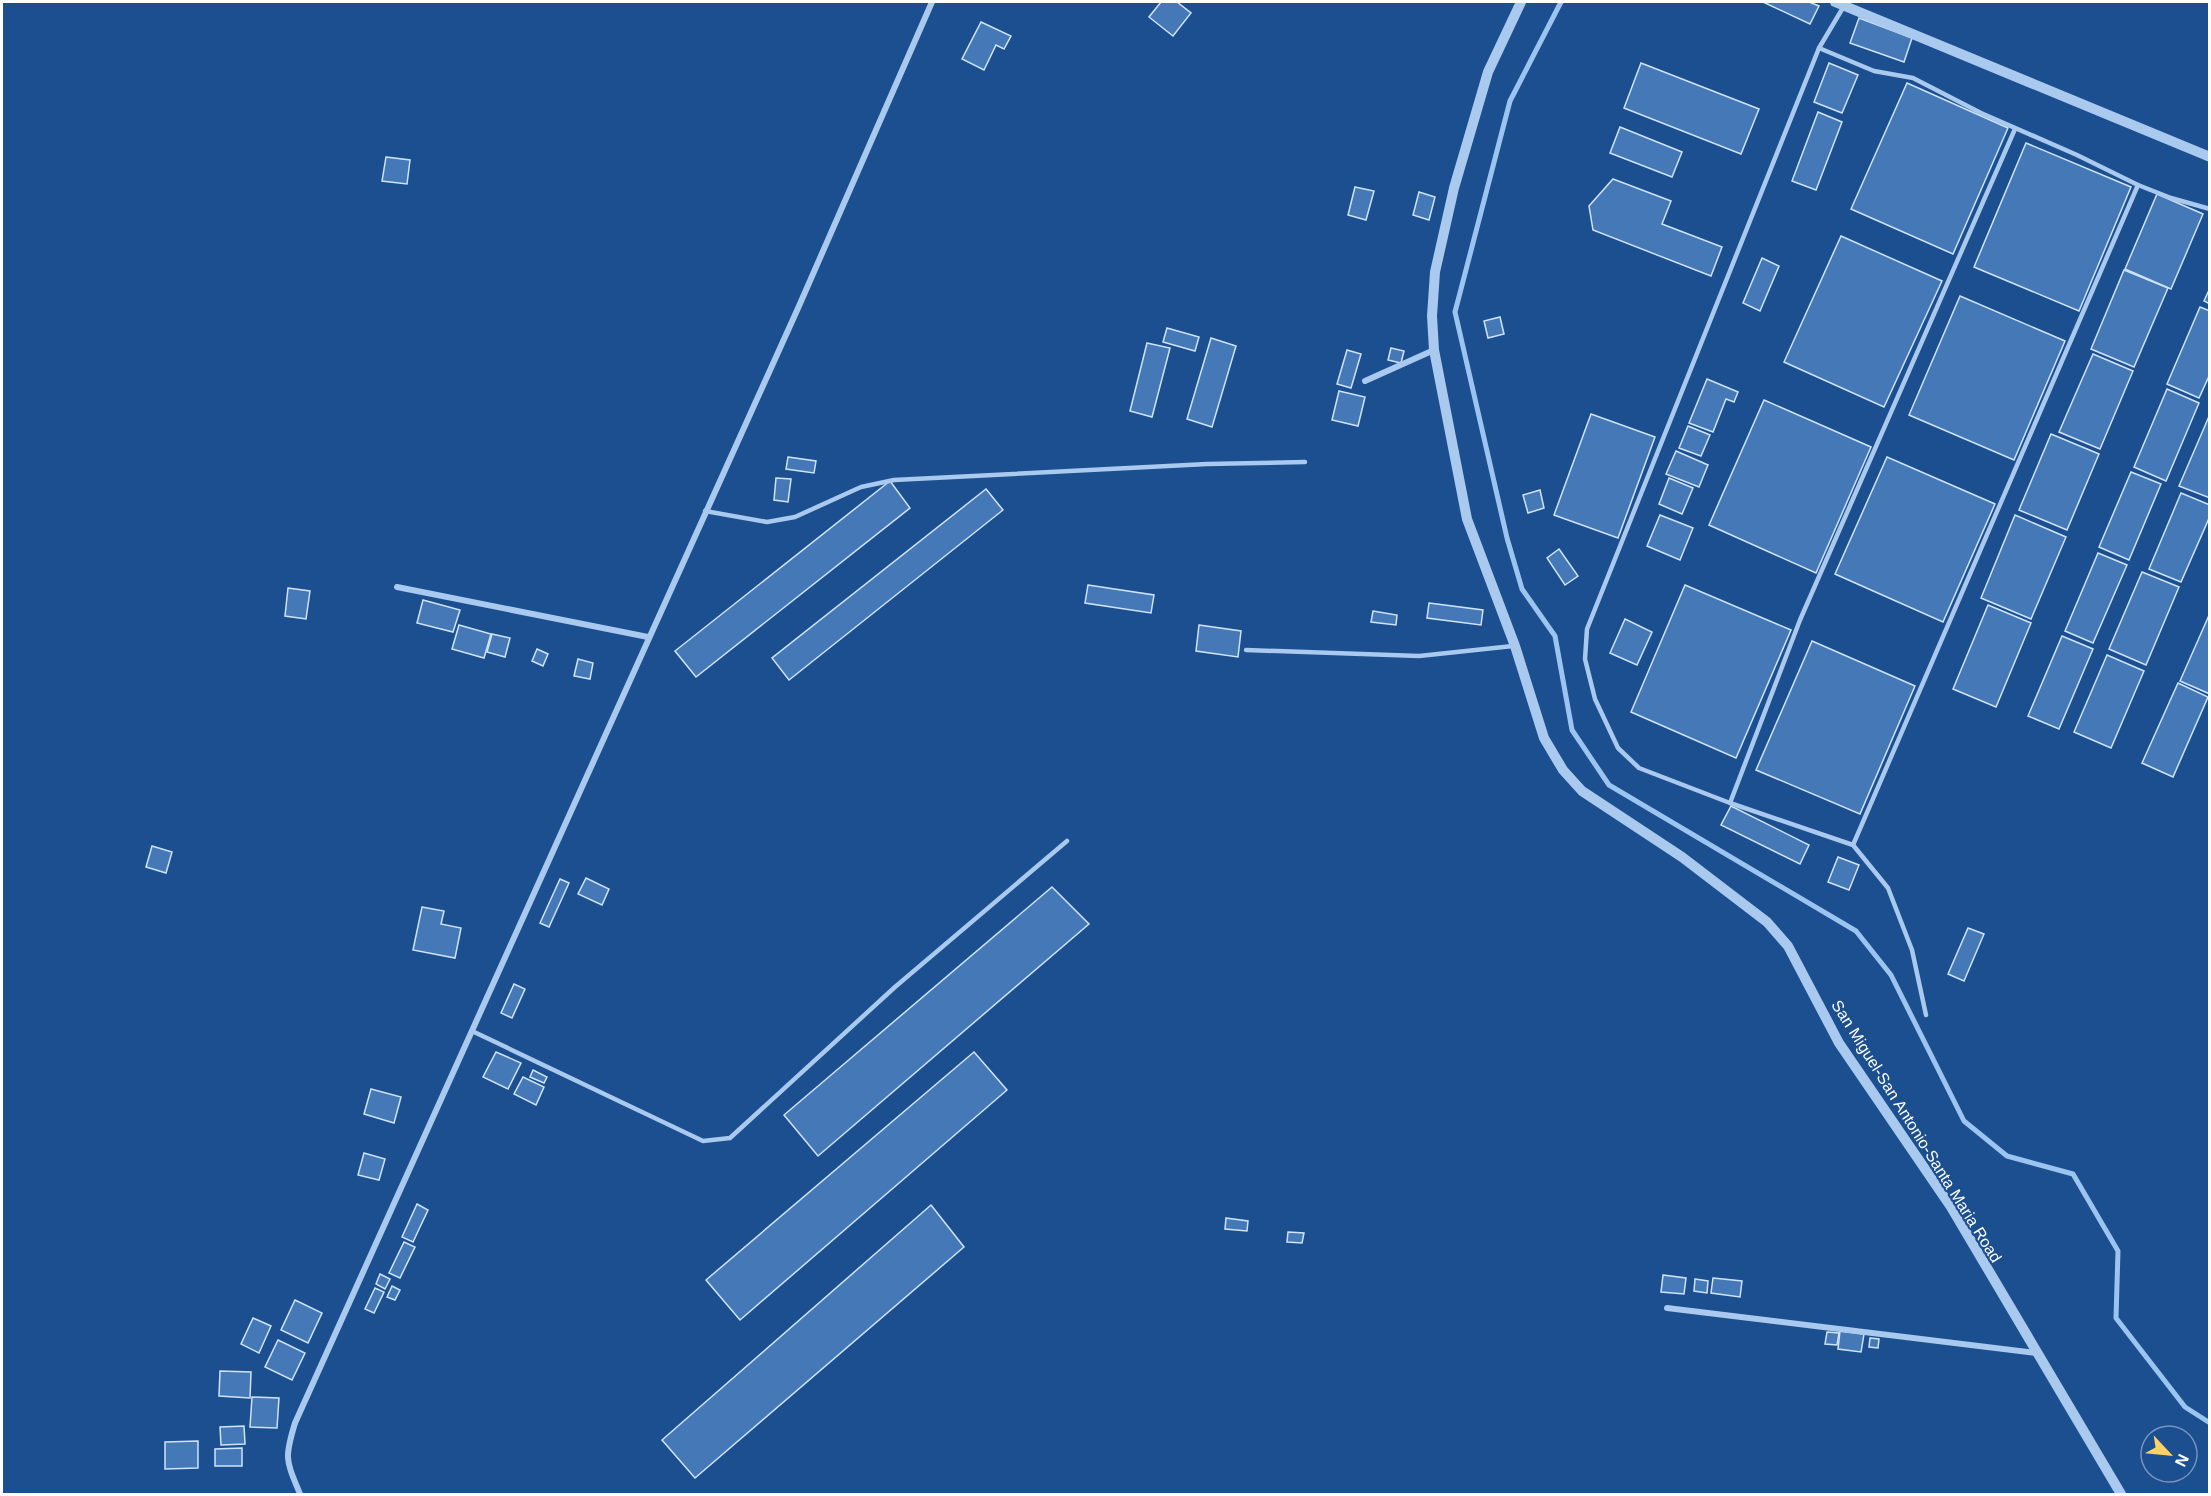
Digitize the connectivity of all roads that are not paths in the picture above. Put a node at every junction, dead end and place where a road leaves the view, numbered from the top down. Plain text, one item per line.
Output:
1 (932, 2) edge
2 (1521, 2) edge
3 (1839, 4) edge
4 (1819, 48) junction
5 (2016, 129) junction
6 (2210, 157) edge
7 (2138, 184) junction
8 (2210, 209) edge
9 (1434, 350) junction
10 (1365, 381) dead end
11 (1305, 462) dead end
12 (705, 511) junction
13 (397, 587) dead end
14 (648, 637) junction
15 (1515, 646) junction
16 (1246, 650) dead end
17 (1730, 803) junction
18 (1067, 842) dead end
19 (1853, 845) junction
20 (1926, 1015) dead end
21 (472, 1031) junction
22 (1667, 1308) dead end
23 (2037, 1353) junction
24 (300, 1494) edge
25 (2121, 1494) edge

1 - 12 street
2 - 9 street, San Miguel-San Antonio-Santa Maria Road
3 - 4 lane
3 - 6 street
4 - 5 lane
4 - 17 lane
5 - 7 lane
5 - 17 lane
7 - 8 lane
7 - 19 lane
9 - 10 street
9 - 15 street, San Miguel-San Antonio-Santa Maria Road
11 - 12 lane
12 - 14 street
13 - 14 street
14 - 21 street
15 - 16 lane
15 - 23 street, San Miguel-San Antonio-Santa Maria Road
17 - 19 lane
18 - 21 lane
19 - 20 lane
21 - 24 street
22 - 23 street
23 - 25 street, San Miguel-San Antonio-Santa Maria Road

